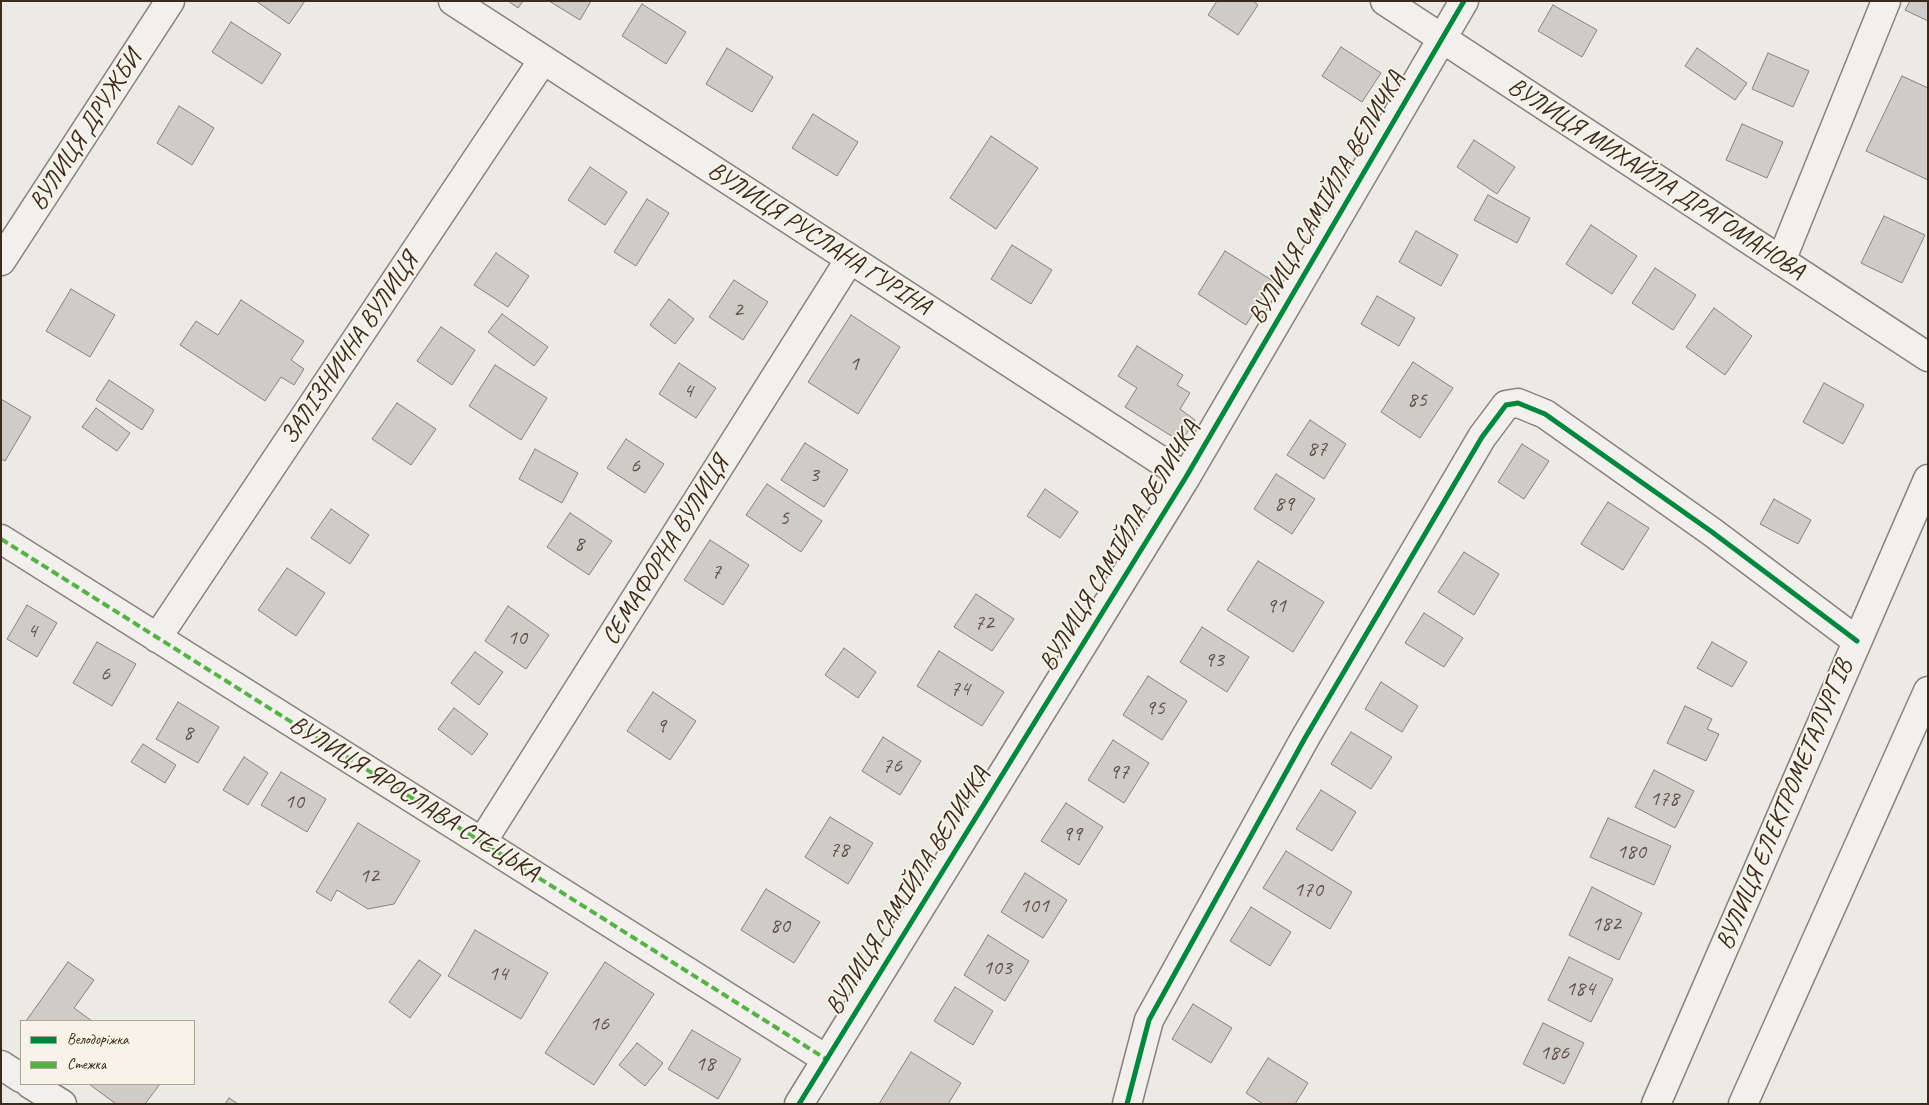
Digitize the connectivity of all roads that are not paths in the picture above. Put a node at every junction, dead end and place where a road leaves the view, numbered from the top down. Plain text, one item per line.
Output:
1 (170, 1) edge
2 (452, 1) edge
3 (1385, 1) edge
4 (1464, 1) edge
5 (1886, 1) edge
6 (1442, 38) junction
7 (543, 60) junction
8 (850, 259) junction
9 (1, 261) edge
10 (1781, 261) junction
11 (1928, 356) edge
12 (1186, 477) junction
13 (1928, 479) edge
14 (1, 539) edge
15 (157, 638) junction
16 (1857, 641) junction
17 (1928, 691) edge
18 (482, 842) junction
19 (826, 1059) junction
20 (1, 1065) edge
21 (20, 1077) edge
22 (32, 1085) edge
23 (62, 1104) edge
24 (799, 1104) edge
25 (1127, 1104) edge
26 (1656, 1104) edge
27 (1743, 1104) edge

1 - 9 street, ВУЛИЦЯ ДРУЖБИ
2 - 7 street, ВУЛИЦЯ РУСЛАНА ГУРІНА
3 - 6 street, ВУЛИЦЯ МИХАЙЛА ДРАГОМАНОВА
4 - 6 street, ВУЛИЦЯ САМІЙЛА ВЕЛИЧКА
5 - 10 street
6 - 10 street, ВУЛИЦЯ МИХАЙЛА ДРАГОМАНОВА
6 - 12 street, ВУЛИЦЯ САМІЙЛА ВЕЛИЧКА
7 - 8 street, ВУЛИЦЯ РУСЛАНА ГУРІНА
7 - 15 street, ЗАЛІЗНИЧНА ВУЛИЦЯ
8 - 12 street, ВУЛИЦЯ РУСЛАНА ГУРІНА
8 - 18 street, СЕМАФОРНА ВУЛИЦЯ
10 - 11 street, ВУЛИЦЯ МИХАЙЛА ДРАГОМАНОВА
12 - 19 street, ВУЛИЦЯ САМІЙЛА ВЕЛИЧКА
13 - 16 street, ВУЛИЦЯ ЕЛЕКТРОМЕТАЛУРГІВ
14 - 15 street, ВУЛИЦЯ ЯРОСЛАВА СТЕЦЬКА
15 - 18 street, ВУЛИЦЯ ЯРОСЛАВА СТЕЦЬКА
16 - 25 street
16 - 26 street, ВУЛИЦЯ ЕЛЕКТРОМЕТАЛУРГІВ
17 - 27 street
18 - 19 street, ВУЛИЦЯ ЯРОСЛАВА СТЕЦЬКА
19 - 24 street, ВУЛИЦЯ САМІЙЛА ВЕЛИЧКА
20 - 21 street
22 - 23 street

